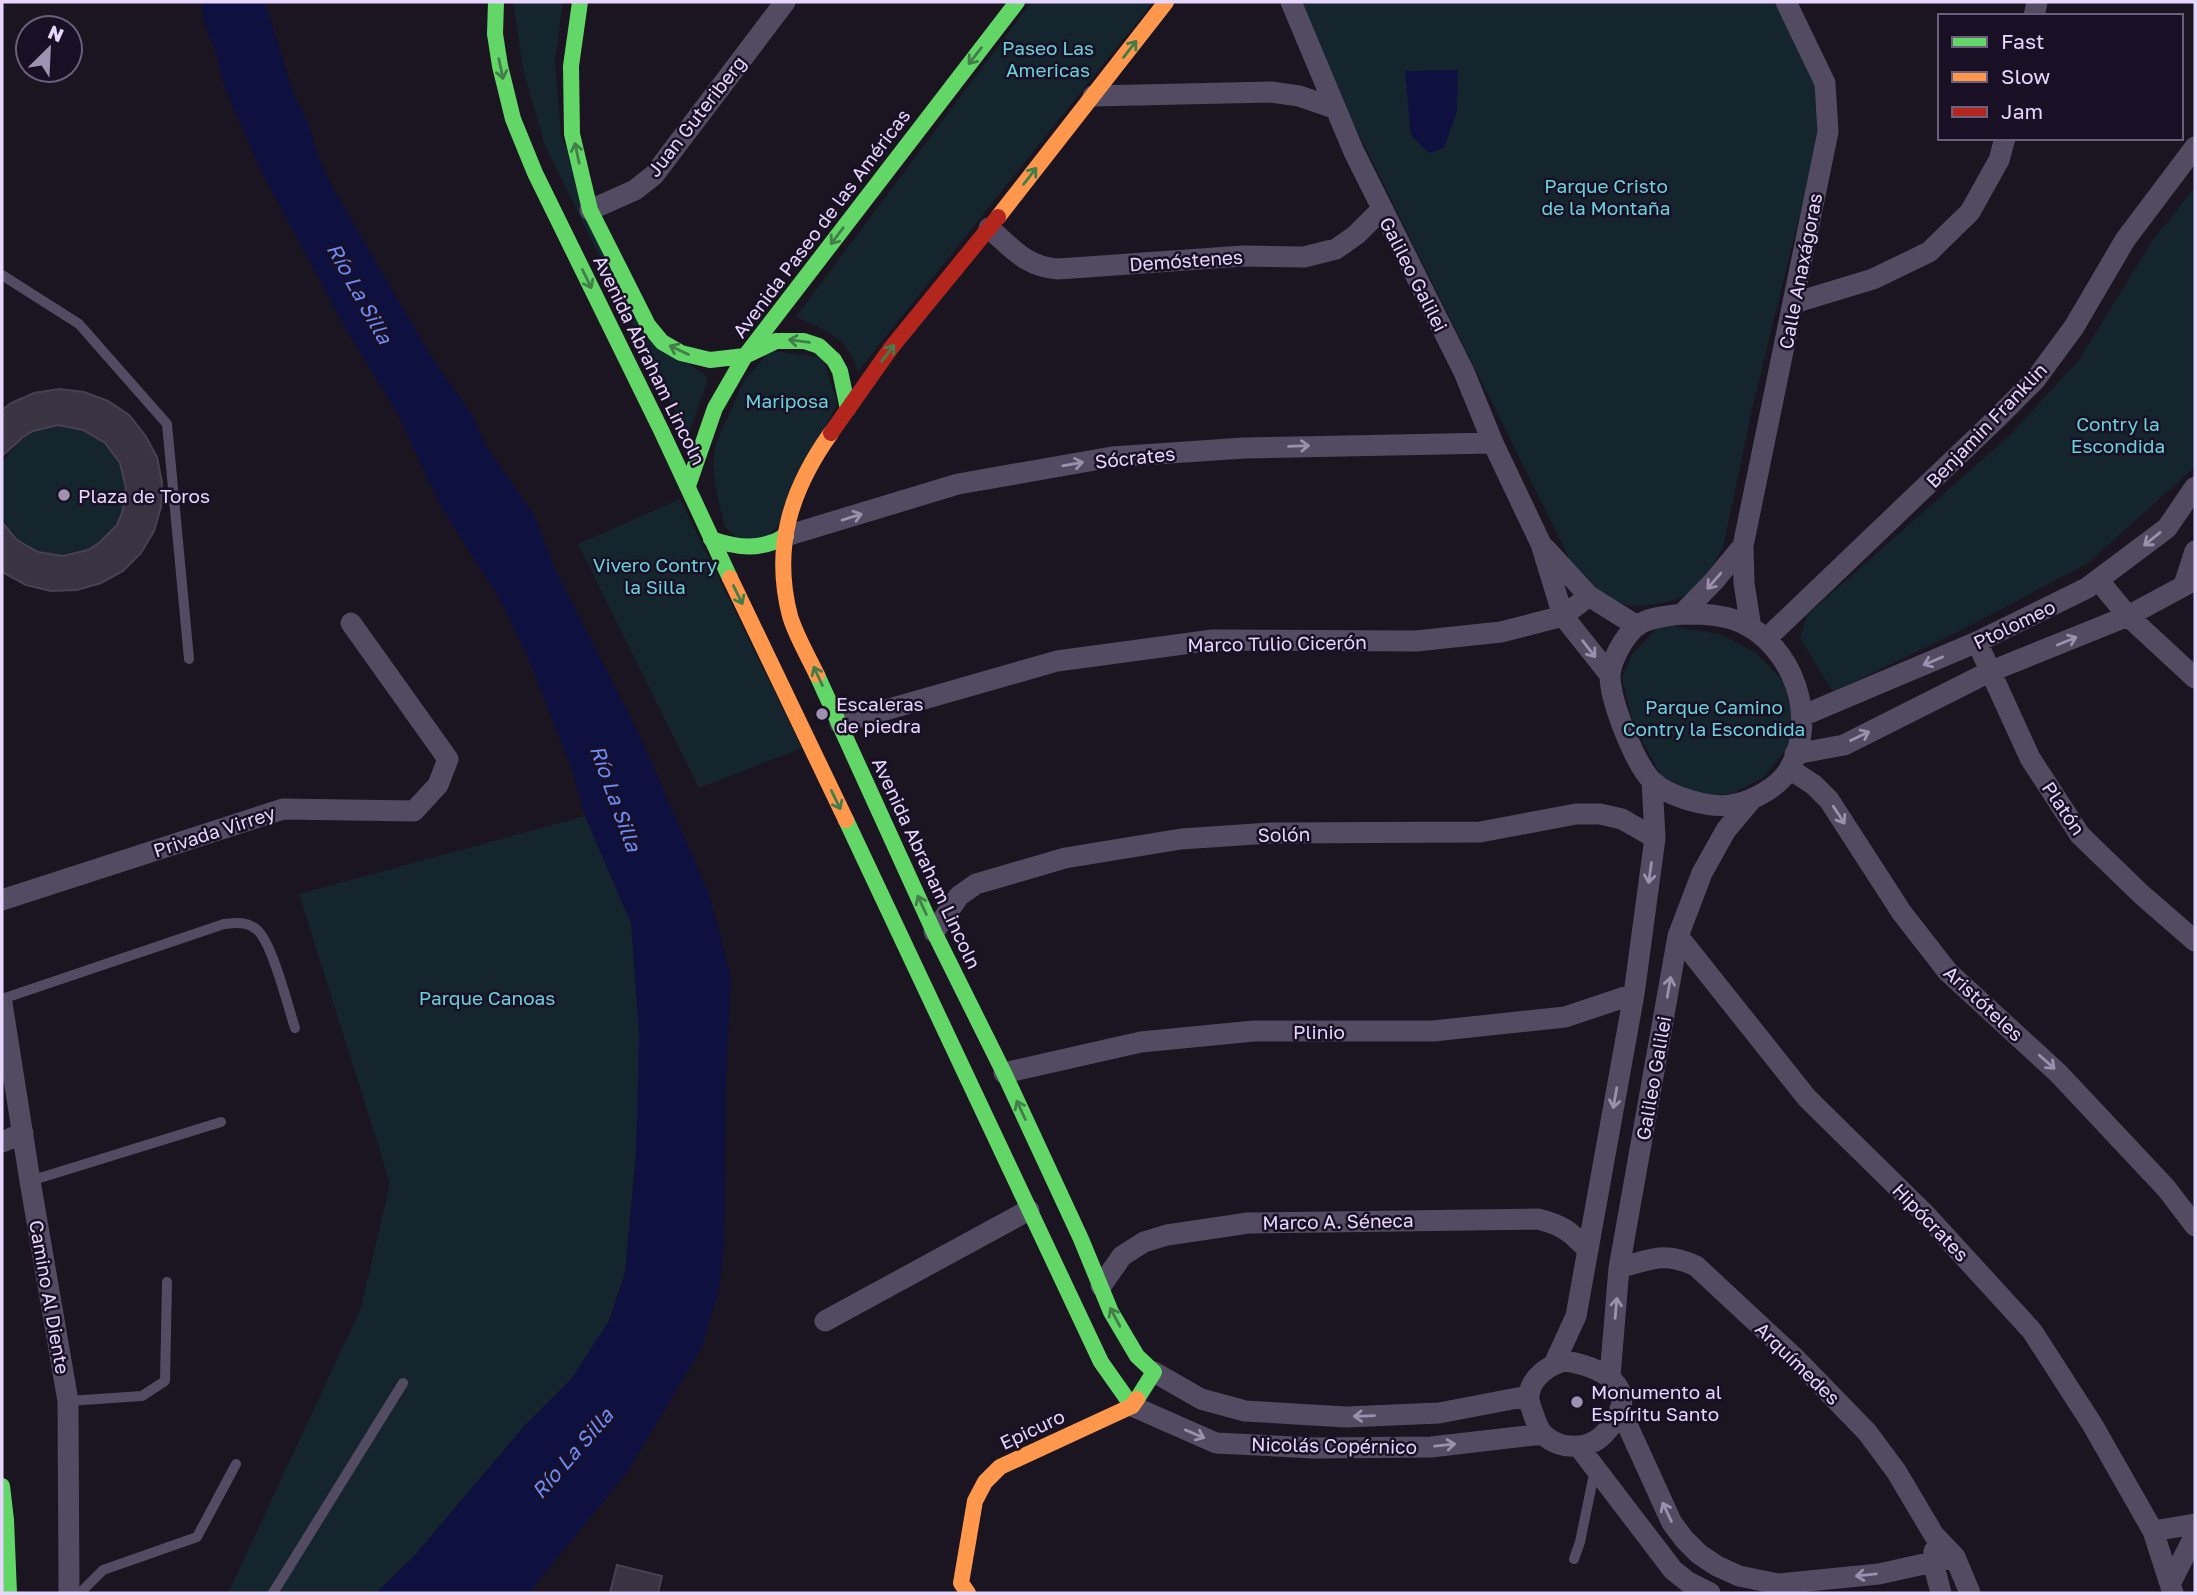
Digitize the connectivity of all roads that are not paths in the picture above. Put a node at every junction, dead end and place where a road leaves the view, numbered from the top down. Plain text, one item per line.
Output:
1 (496, 2) edge
2 (580, 2) edge
3 (785, 2) edge
4 (1017, 2) edge
5 (1166, 2) edge
6 (1291, 2) edge
7 (1786, 2) edge
8 (1093, 96) junction
9 (1334, 108) junction
10 (2004, 140) edge
11 (2195, 147) edge
12 (1382, 209) junction
13 (590, 210) junction
14 (989, 228) junction
15 (2, 275) edge
16 (1794, 303) junction
17 (745, 356) junction
18 (848, 409) junction
19 (1493, 443) junction
20 (688, 486) junction
21 (2195, 487) edge
22 (786, 536) junction
23 (711, 538) junction
24 (1541, 544) junction
25 (1743, 546) junction
26 (2195, 551) edge
27 (2098, 580) junction
28 (2190, 583) edge
29 (1589, 596) junction
30 (1682, 614) junction
31 (1563, 615) junction
32 (2128, 617) junction
33 (351, 623) dead end
34 (1637, 626) junction
35 (1759, 634) junction
36 (1977, 642) junction
37 (189, 659) dead end
38 (1989, 672) junction
39 (1610, 675) junction
40 (2195, 678) edge
41 (1802, 716) junction
42 (839, 723) junction
43 (1792, 762) junction
44 (1653, 781) junction
45 (1752, 799) junction
46 (1655, 838) junction
47 (2, 900) edge
48 (934, 932) junction
49 (1678, 936) junction
50 (2195, 941) edge
51 (1634, 994) junction
52 (2, 1001) edge
53 (295, 1028) dead end
54 (1004, 1073) junction
55 (220, 1122) dead end
56 (23, 1133) junction
57 (2, 1142) edge
58 (30, 1181) junction
59 (1029, 1210) junction
60 (2195, 1226) edge
61 (1587, 1249) junction
62 (1619, 1268) junction
63 (167, 1282) dead end
64 (1101, 1286) junction
65 (825, 1321) dead end
66 (1554, 1364) junction
67 (1154, 1372) junction
68 (1610, 1376) junction
69 (403, 1383) dead end
70 (1528, 1396) junction
71 (68, 1401) junction
72 (1132, 1406) junction
73 (1620, 1409) junction
74 (1544, 1434) junction
75 (1579, 1447) junction
76 (236, 1464) dead end
77 (1595, 1469) junction
78 (2, 1486) edge
79 (2195, 1524) edge
80 (2153, 1531) junction
81 (1934, 1535) junction
82 (2195, 1535) edge
83 (1955, 1557) junction
84 (1574, 1559) dead end
85 (1933, 1562) junction
86 (2172, 1589) edge
87 (76, 1591) edge
88 (1969, 1591) edge
89 (9, 1593) edge
90 (273, 1593) edge
91 (968, 1593) edge
92 (1710, 1593) edge
93 (1943, 1593) edge

1 -> 20 main road, Avenida Abraham Lincoln
13 -> 2 main road, Avenida Abraham Lincoln
3 - 13 street, Juan Guteriberg
4 -> 17 main road, Avenida Paseo de las Américas
8 -> 5 main road
6 - 9 street, Galileo Galilei
7 - 16 street, Calle Anaxágoras
8 - 9 street
14 -> 8 main road
9 - 12 street, Galileo Galilei
10 - 16 street
11 - 35 street, Benjamin Franklin
12 - 14 street, Demóstenes
12 - 19 street, Galileo Galilei
17 -> 13 main road, Avenida Abraham Lincoln
18 -> 14 main road
15 - 37 lane
16 - 25 street, Calle Anaxágoras
18 -> 17 main road, Avenida Abraham Lincoln
17 - 20 main road, Avenida Paseo de las Américas
18 - 22 main road, Avenida Abraham Lincoln
22 -> 19 street, Sócrates
19 - 24 street, Galileo Galilei
20 - 23 main road, Avenida Abraham Lincoln
21 -> 27 street, Ptolomeo
22 - 23 main road
42 -> 22 main road, Avenida Abraham Lincoln
23 -> 59 main road, Avenida Abraham Lincoln
24 - 29 street, Galileo Galilei
24 - 31 street, Galileo Galilei
25 -> 30 street, Calle Anaxágoras
25 - 35 street, Calle Anaxágoras
26 - 28 street, Ptolomeo
27 - 32 street
27 - 36 street, Ptolomeo
28 - 32 street, Ptolomeo
29 - 31 street, Marco Tulio Cicerón
29 - 34 street, Galileo Galilei
30 - 34 street
30 - 35 street
31 -> 39 street, Galileo Galilei
31 - 42 street, Marco Tulio Cicerón
38 -> 32 street, Ptolomeo
32 - 40 street
33 - 47 street, Privada Virrey
34 - 39 street
35 - 41 street
36 - 38 street, Platón
36 -> 41 street, Ptolomeo
43 -> 38 street, Ptolomeo
38 - 50 street, Platón
39 - 44 street
41 - 43 street
48 -> 42 main road, Avenida Abraham Lincoln
43 - 45 street
43 -> 60 street, Aristóteles
44 - 45 street
44 - 46 street, Galileo Galilei
45 - 49 street, Galileo Galilei
46 - 48 street, Solón
46 -> 51 street, Galileo Galilei
48 - 54 main road, Avenida Abraham Lincoln
62 -> 49 street, Galileo Galilei
49 - 80 street, Hipócrates
51 - 54 street, Plinio
51 -> 61 street, Galileo Galilei
52 - 53 lane
52 - 56 street, Camino Al Diente
64 -> 54 main road, Avenida Abraham Lincoln
55 - 58 lane
56 - 57 street
56 - 58 street, Camino Al Diente
58 - 71 street, Camino Al Diente
59 - 65 street
59 - 72 main road, Avenida Abraham Lincoln
61 - 64 street, Marco A. Séneca
61 - 66 street, Galileo Galilei
68 -> 62 street, Galileo Galilei
62 - 81 street, Arquímedes
63 - 71 lane
67 -> 64 main road, Avenida Abraham Lincoln
66 - 68 street
66 - 70 street
70 -> 67 street, Nicolás Copérnico
67 - 72 main road
68 - 73 street
69 - 90 lane
70 - 74 street
71 - 87 street, Camino Al Diente
72 -> 74 street, Nicolás Copérnico
72 - 91 main road, Epicuro
73 - 75 street
85 -> 73 street
74 - 75 street
75 - 77 street
76 - 87 lane
77 - 84 lane
77 - 92 street
78 - 89 main road
79 - 80 street
80 - 86 street, Hipócrates
81 - 83 street, Arquímedes
81 - 85 street
82 - 86 street
83 - 85 street
83 - 88 street
85 - 93 street
88 - 93 street

